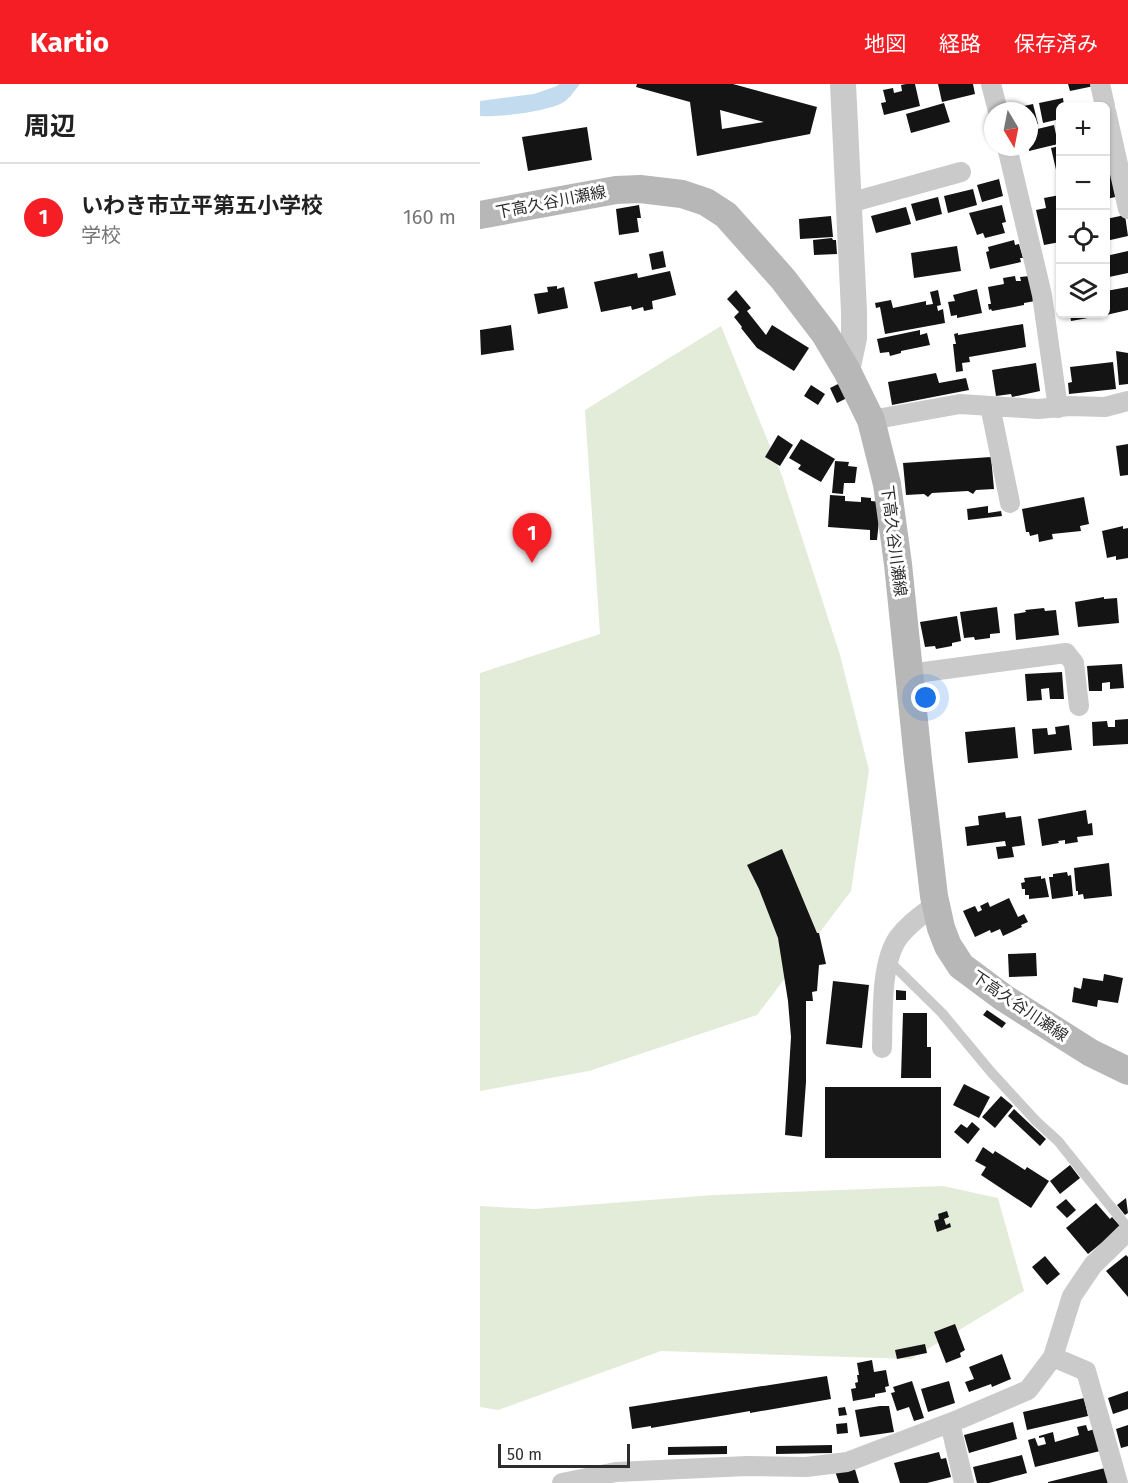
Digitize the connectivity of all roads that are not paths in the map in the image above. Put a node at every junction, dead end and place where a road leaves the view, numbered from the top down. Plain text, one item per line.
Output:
1 (843, 84) edge
2 (991, 84) edge
3 (1100, 84) edge
4 (996, 102) edge
5 (1104, 102) edge
6 (1110, 118) edge
7 (1120, 137) edge
8 (1009, 156) edge
9 (961, 172) dead end
10 (849, 203) junction
11 (1128, 209) edge
12 (480, 215) edge
13 (847, 371) junction
14 (1128, 401) edge
15 (990, 406) junction
16 (1058, 408) junction
17 (871, 420) junction
18 (1010, 503) dead end
19 (909, 674) junction
20 (1079, 706) dead end
21 (936, 904) junction
22 (889, 961) junction
23 (882, 1048) dead end
24 (1128, 1071) edge
25 (1128, 1230) edge
26 (1053, 1357) junction
27 (950, 1423) junction
28 (808, 1475) edge
29 (561, 1483) edge
30 (964, 1483) edge
31 (1118, 1483) edge

1 - 10 street
2 - 4 street
3 - 5 street
6 - 7 street
7 - 11 street
8 - 16 street
9 - 10 street
10 - 13 street
12 - 13 main road, 下高久谷川瀬線
13 - 17 main road, 下高久谷川瀬線
14 - 16 street
15 - 16 street
15 - 17 street
15 - 18 street
17 - 19 main road, 下高久谷川瀬線
19 - 20 street
19 - 21 main road, 下高久谷川瀬線
21 - 22 street
21 - 24 main road, 下高久谷川瀬線
22 - 23 street
22 - 25 lane
25 - 26 street
26 - 27 street
26 - 31 street
27 - 28 street
27 - 30 street
28 - 29 street

